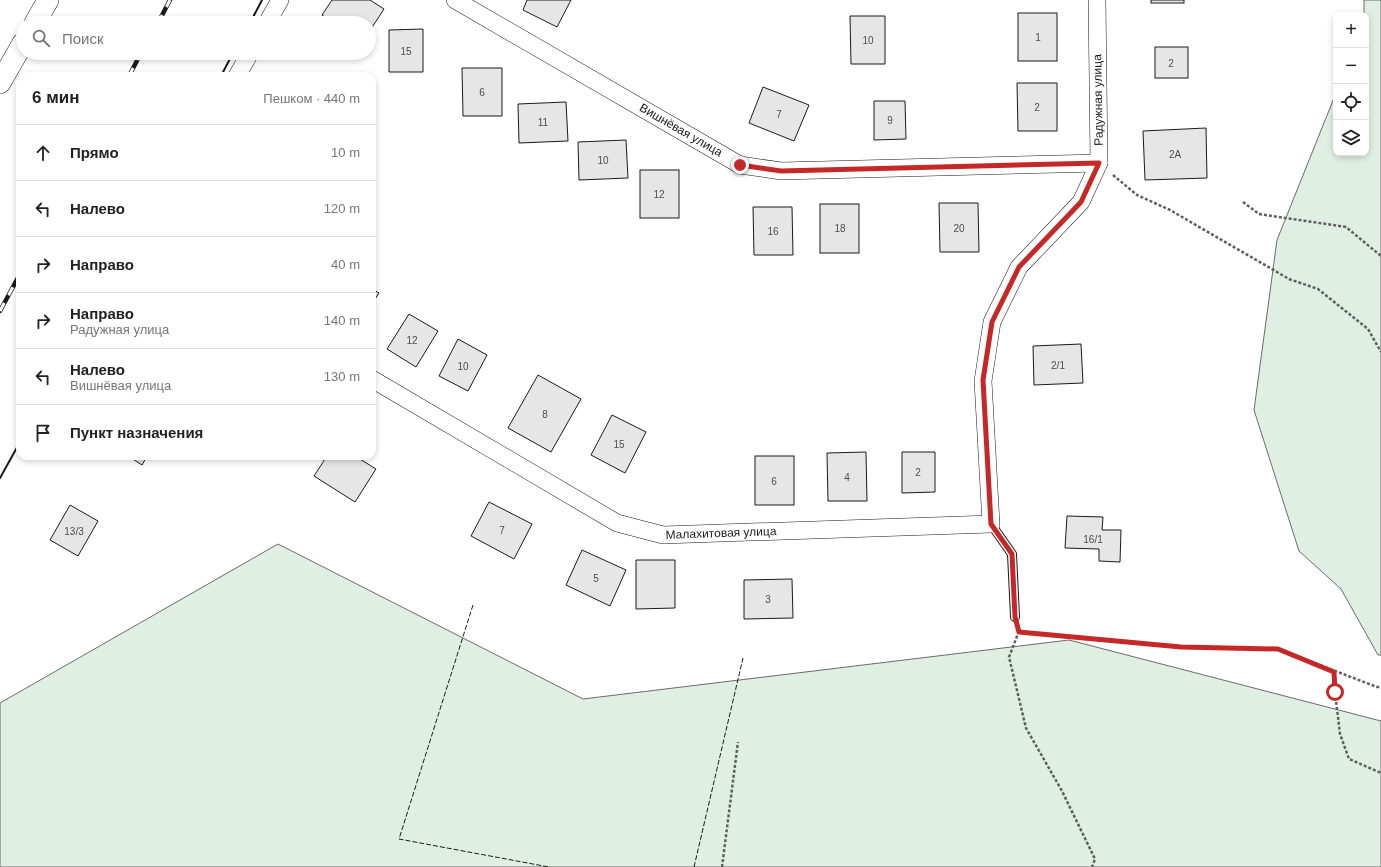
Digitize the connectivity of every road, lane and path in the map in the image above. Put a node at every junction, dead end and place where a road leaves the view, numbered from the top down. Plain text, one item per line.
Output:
1 (48, 0) edge
2 (280, 0) edge
3 (455, 0) edge
4 (1097, 0) edge
5 (39, 16) edge
6 (271, 16) edge
7 (16, 55) edge
8 (246, 60) edge
9 (239, 72) edge
10 (0, 83) edge
11 (1099, 163) junction
12 (1243, 202) dead end
13 (1381, 256) edge
14 (1381, 352) edge
15 (376, 381) edge
16 (991, 524) junction
17 (1015, 617) joint
18 (1019, 632) junction
19 (1334, 672) junction
20 (1381, 687) edge
21 (738, 742) dead end
22 (1381, 773) edge
23 (722, 867) edge
24 (1092, 867) edge

1 - 5 street
2 - 6 street
3 - 11 street, Вишнёвая улица
4 - 11 street, Радужная улица
7 - 10 street
8 - 9 street
11 - 14 path
11 - 16 street, Радужная улица
12 - 13 path
15 - 16 street, Малахитовая улица
16 - 17 lane
17 - 18 path
18 - 19 path
18 - 24 path
19 - 20 path
19 - 22 path
21 - 23 path

